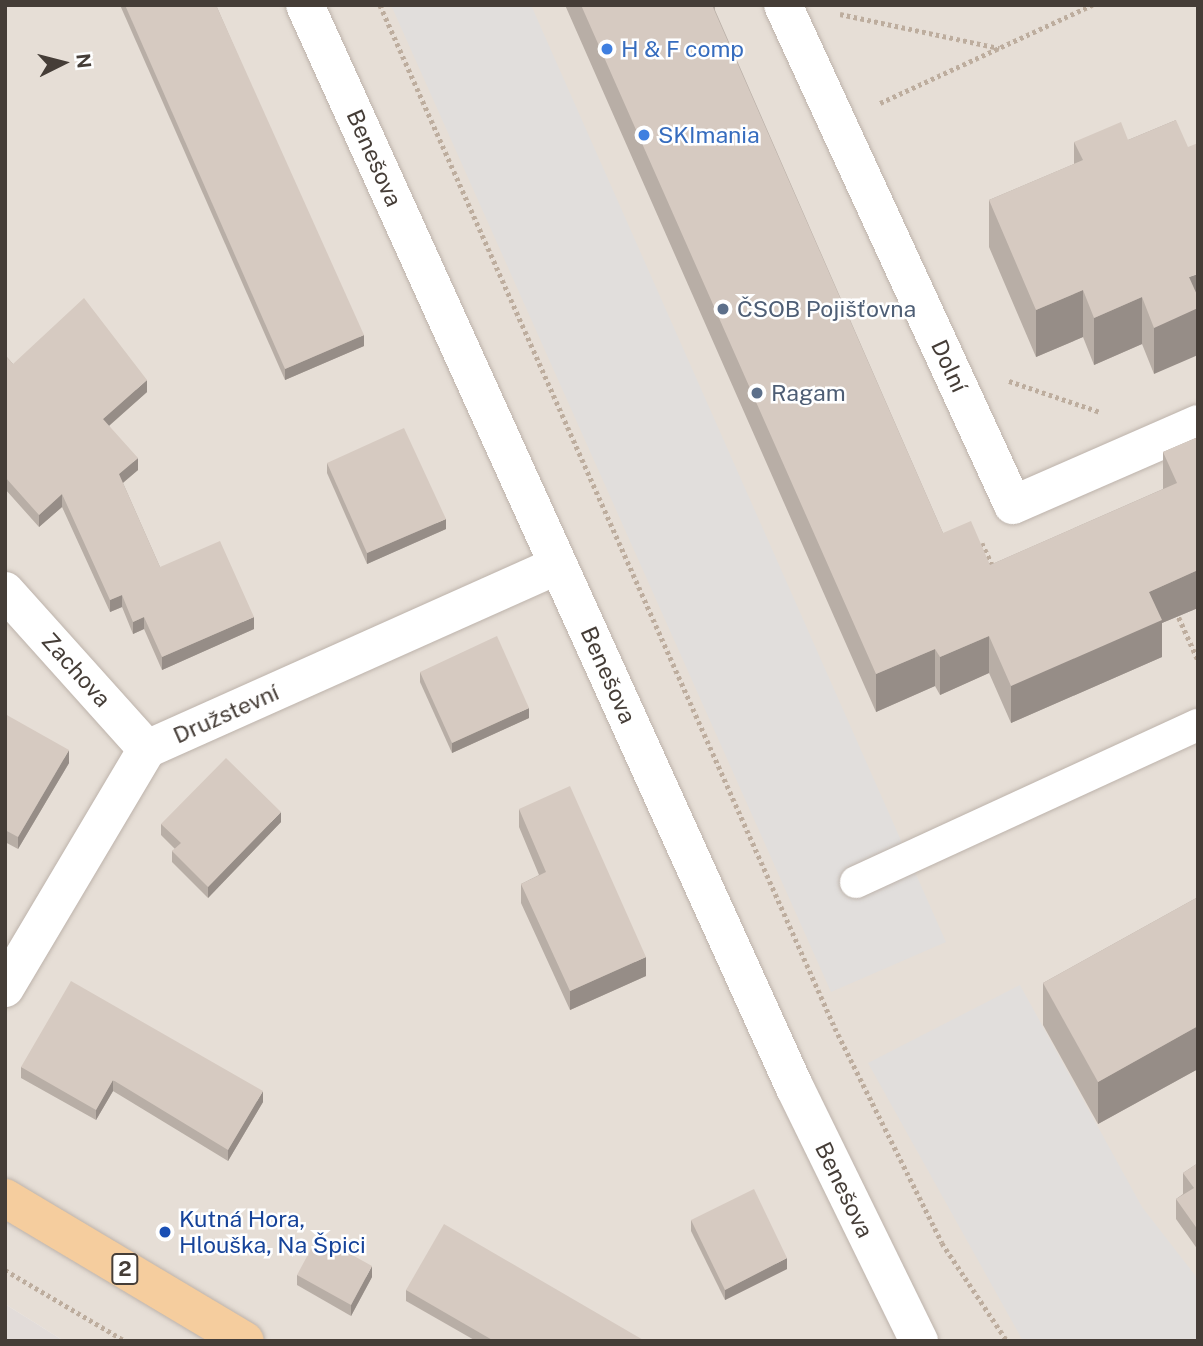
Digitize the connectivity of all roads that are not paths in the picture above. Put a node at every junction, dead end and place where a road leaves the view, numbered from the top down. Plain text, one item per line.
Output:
1 (305, 5) edge
2 (783, 5) edge
3 (1198, 424) edge
4 (558, 565) junction
5 (5, 591) edge
6 (1198, 726) edge
7 (146, 749) junction
8 (856, 882) dead end
9 (5, 988) edge
10 (5, 1198) edge
11 (245, 1341) edge
12 (919, 1341) edge

1 - 4 street, Benešova
2 - 3 street, Dolní
4 - 7 street, Družstevní
4 - 12 street, Benešova
5 - 7 street, Zachova
6 - 8 lane
7 - 9 street, Družstevní
10 - 11 main road, 2

